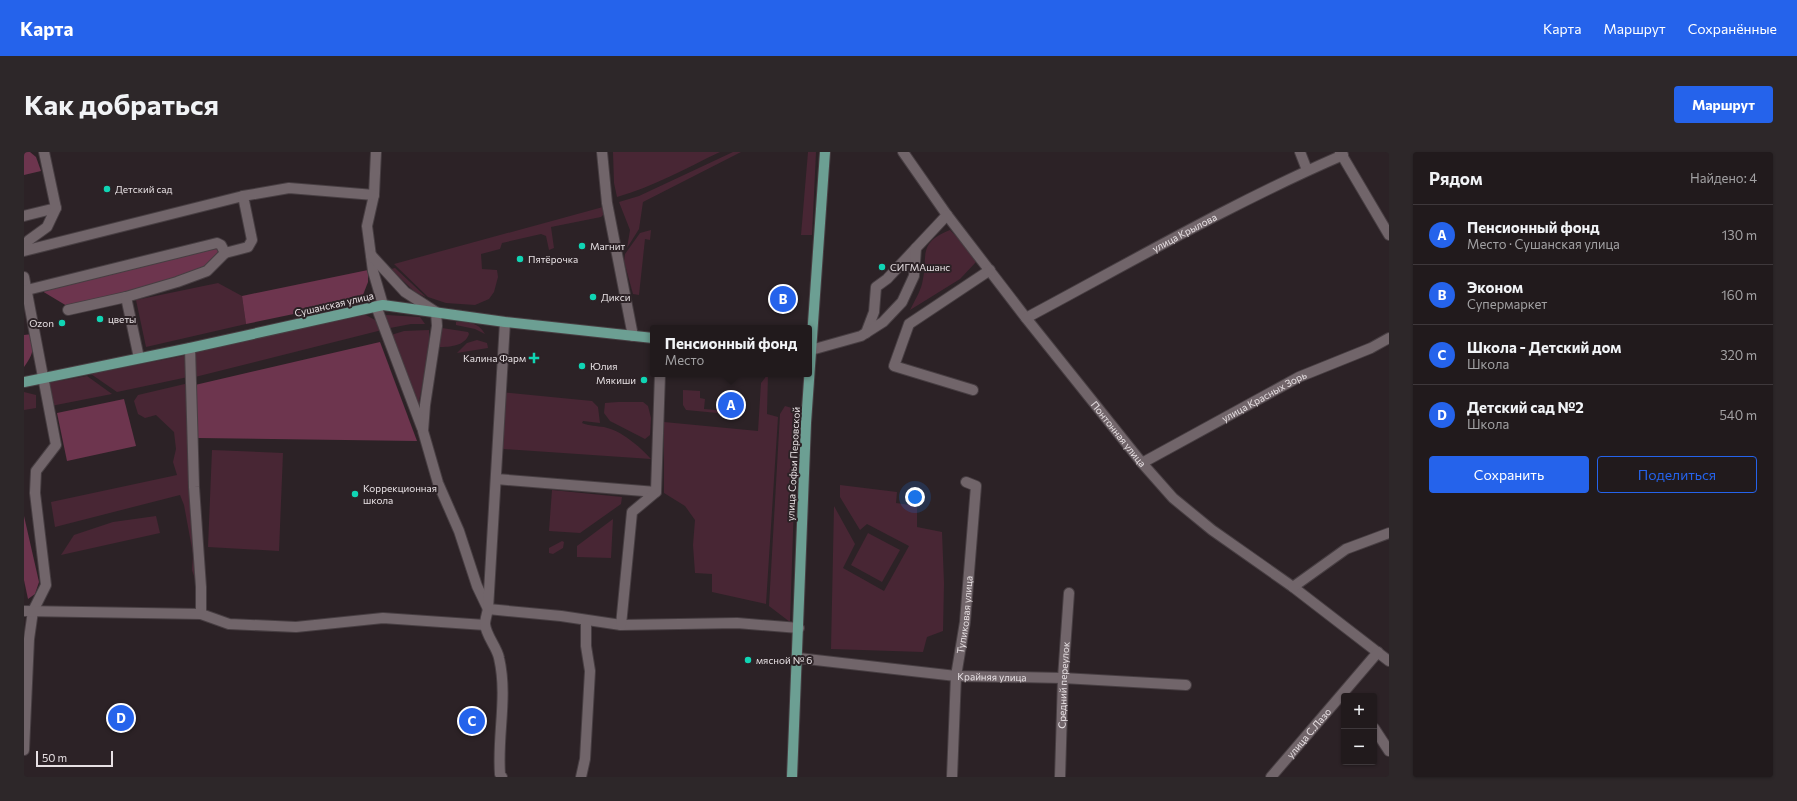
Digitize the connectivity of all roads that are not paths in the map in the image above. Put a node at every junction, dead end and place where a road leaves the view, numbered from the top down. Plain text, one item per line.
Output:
1 (44, 152) edge
2 (376, 152) edge
3 (602, 152) edge
4 (825, 152) edge
5 (903, 152) edge
6 (1300, 152) edge
7 (1341, 153) edge
8 (1307, 170) junction
9 (374, 195) junction
10 (243, 196) junction
11 (56, 208) junction
12 (947, 215) junction
13 (24, 216) edge
14 (1389, 235) edge
15 (24, 246) edge
16 (916, 248) junction
17 (24, 251) edge
18 (225, 253) junction
19 (371, 255) junction
20 (990, 270) junction
21 (24, 277) edge
22 (27, 290) junction
23 (126, 297) junction
24 (379, 306) junction
25 (68, 310) dead end
26 (436, 312) junction
27 (1026, 318) junction
28 (505, 322) junction
29 (812, 325) edge
30 (866, 332) junction
31 (634, 336) junction
32 (650, 338) edge
33 (1389, 338) edge
34 (190, 348) junction
35 (812, 349) edge
36 (139, 358) junction
37 (660, 377) edge
38 (809, 377) edge
39 (44, 378) junction
40 (24, 382) edge
41 (973, 390) dead end
42 (423, 431) junction
43 (1142, 463) junction
44 (496, 479) junction
45 (966, 482) dead end
46 (656, 492) junction
47 (1389, 533) edge
48 (1293, 587) junction
49 (1069, 593) dead end
50 (488, 609) junction
51 (29, 611) edge
52 (201, 614) junction
53 (586, 620) junction
54 (485, 625) junction
55 (622, 626) junction
56 (799, 628) junction
57 (1378, 652) junction
58 (798, 658) junction
59 (1389, 661) edge
60 (956, 676) junction
61 (1063, 678) junction
62 (1186, 685) dead end
63 (1351, 692) edge
64 (1375, 729) edge
65 (24, 750) edge
66 (1389, 751) edge
67 (502, 777) edge
68 (581, 777) edge
69 (792, 777) edge
70 (952, 777) edge
71 (1060, 777) edge
72 (1271, 777) edge

1 - 11 street
2 - 9 street
3 - 31 street
4 - 29 main road, улица Софьи Перовской
5 - 12 street, Понтонная улица
6 - 8 street
7 - 8 street, улица Крылова
7 - 14 street
8 - 27 street, улица Крылова
9 - 10 street
9 - 19 street
10 - 17 street
10 - 18 street
11 - 13 street
11 - 15 street
12 - 16 street
12 - 20 street, Понтонная улица
16 - 30 street
16 - 30 street
18 - 22 street
18 - 23 street
19 - 24 street
19 - 26 street
20 - 27 street, Понтонная улица
20 - 41 street
21 - 22 street
22 - 39 street
23 - 25 street
23 - 36 street
24 - 26 main road, Сушанская улица
24 - 34 main road, Сушанская улица
24 - 42 street
26 - 28 main road, Сушанская улица
26 - 42 street
27 - 43 street, Понтонная улица
28 - 31 main road, Сушанская улица
28 - 44 street
30 - 35 street
31 - 32 main road, Сушанская улица
33 - 43 street, улица Красных Зорь
34 - 36 main road, Сушанская улица
34 - 52 street
36 - 39 main road, Сушанская улица
37 - 46 street
38 - 56 main road, улица Софьи Перовской
39 - 40 main road, Сушанская улица
39 - 51 street
42 - 50 street
43 - 48 street, Понтонная улица
44 - 46 street
44 - 50 street
45 - 60 street, Тупиковая улица
46 - 55 street
47 - 48 street
48 - 57 street, Понтонная улица
49 - 61 street, Средний переулок
50 - 53 street
50 - 54 street
51 - 52 street
51 - 65 street
52 - 54 street
53 - 55 street
53 - 68 street
54 - 67 street
55 - 56 street
56 - 58 main road, улица Софьи Перовской
57 - 59 street, Понтонная улица
57 - 63 street, улица С.Лазо
58 - 60 street, Крайняя улица
58 - 69 main road, улица Софьи Перовской
60 - 61 street, Крайняя улица
60 - 70 street, Тупиковая улица
61 - 62 street, Крайняя улица
61 - 71 street, Средний переулок
63 - 72 street, улица С.Лазо
64 - 66 street

